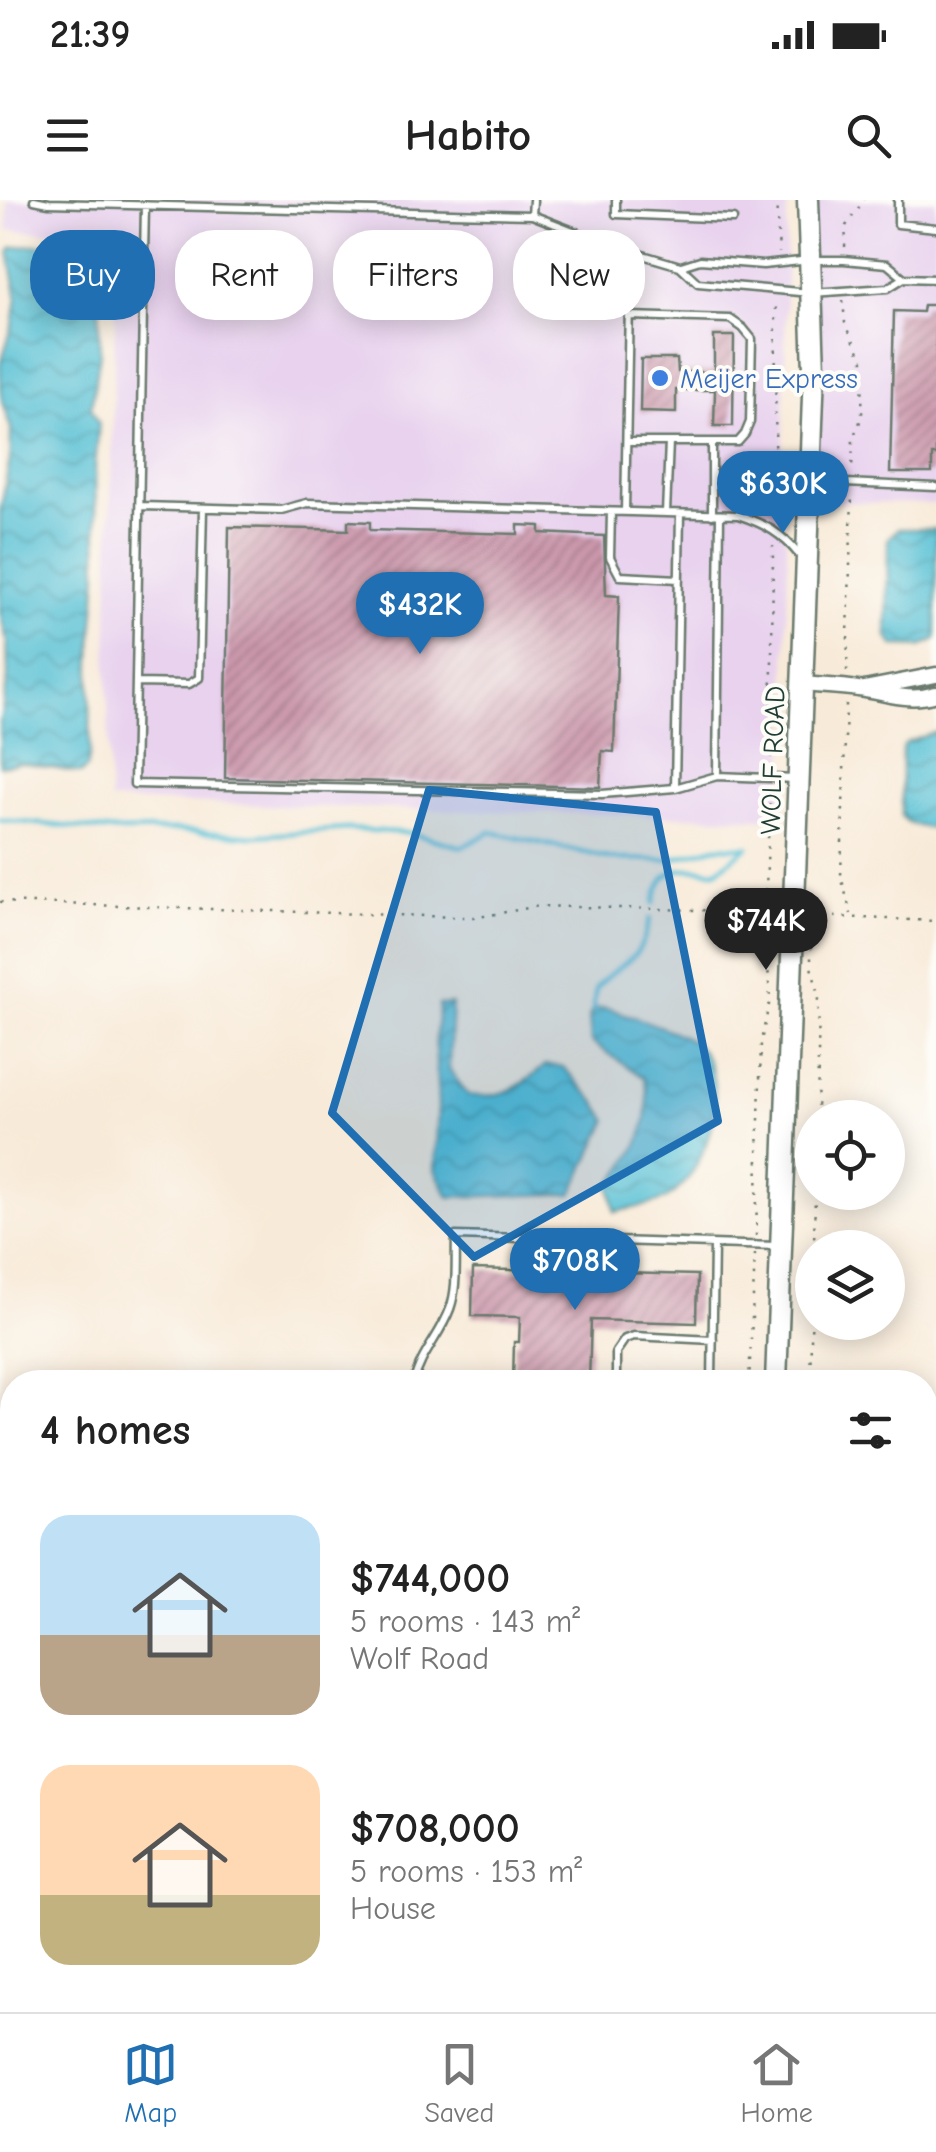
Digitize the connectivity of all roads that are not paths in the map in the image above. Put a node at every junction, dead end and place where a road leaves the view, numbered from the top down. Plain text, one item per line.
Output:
1 (34, 200) edge
2 (533, 200) edge
3 (616, 200) edge
4 (808, 200) edge
5 (898, 200) edge
6 (277, 204) edge
7 (145, 205) junction
8 (532, 215) junction
9 (733, 219) dead end
10 (936, 228) edge
11 (573, 230) edge
12 (645, 256) edge
13 (810, 260) junction
14 (680, 266) junction
15 (904, 278) junction
16 (936, 279) edge
17 (811, 293) junction
18 (645, 316) edge
19 (629, 320) edge
20 (627, 442) junction
21 (668, 442) junction
22 (712, 444) junction
23 (811, 454) junction
24 (849, 483) junction
25 (936, 487) edge
26 (142, 506) junction
27 (203, 508) junction
28 (611, 512) junction
29 (626, 512) junction
30 (666, 513) junction
31 (680, 514) junction
32 (716, 515) junction
33 (738, 516) junction
34 (808, 518) junction
35 (807, 564) junction
36 (679, 579) junction
37 (936, 675) edge
38 (137, 683) junction
39 (802, 684) junction
40 (864, 689) junction
41 (936, 694) edge
42 (716, 776) junction
43 (798, 779) junction
44 (675, 788) junction
45 (714, 1244) junction
46 (779, 1246) junction
47 (713, 1340) junction
48 (417, 1370) edge
49 (616, 1370) edge
50 (712, 1370) edge
51 (776, 1370) edge

1 - 7 lane
2 - 8 lane
3 - 9 lane
4 - 13 main road, WOLF ROAD
5 - 10 lane
6 - 7 lane
6 - 8 lane
7 - 26 lane
8 - 11 lane
12 - 14 lane
13 - 14 lane
13 - 15 lane
13 - 17 main road, WOLF ROAD
14 - 17 lane
15 - 16 lane
15 - 17 lane
17 - 23 main road, WOLF ROAD
18 - 22 lane
19 - 20 lane
20 - 21 lane
20 - 29 lane
21 - 22 lane
21 - 30 lane
22 - 32 lane
23 - 24 lane
23 - 33 lane
23 - 34 main road, WOLF ROAD
24 - 25 lane
24 - 34 lane
26 - 27 lane
26 - 38 lane
27 - 28 lane
27 - 38 lane
28 - 29 lane
28 - 36 lane
29 - 30 lane
30 - 31 lane
31 - 32 lane
31 - 36 lane
32 - 33 lane
32 - 42 lane
33 - 35 lane
34 - 35 main road, WOLF ROAD
35 - 39 main road, WOLF ROAD
36 - 44 lane
37 - 40 street
38 - 44 lane
39 - 40 street
39 - 43 main road, WOLF ROAD
40 - 41 street
42 - 43 lane
42 - 44 lane
43 - 46 main road, WOLF ROAD
45 - 46 lane
45 - 47 lane
45 - 48 lane
46 - 51 main road, WOLF ROAD
47 - 49 lane
47 - 50 lane

